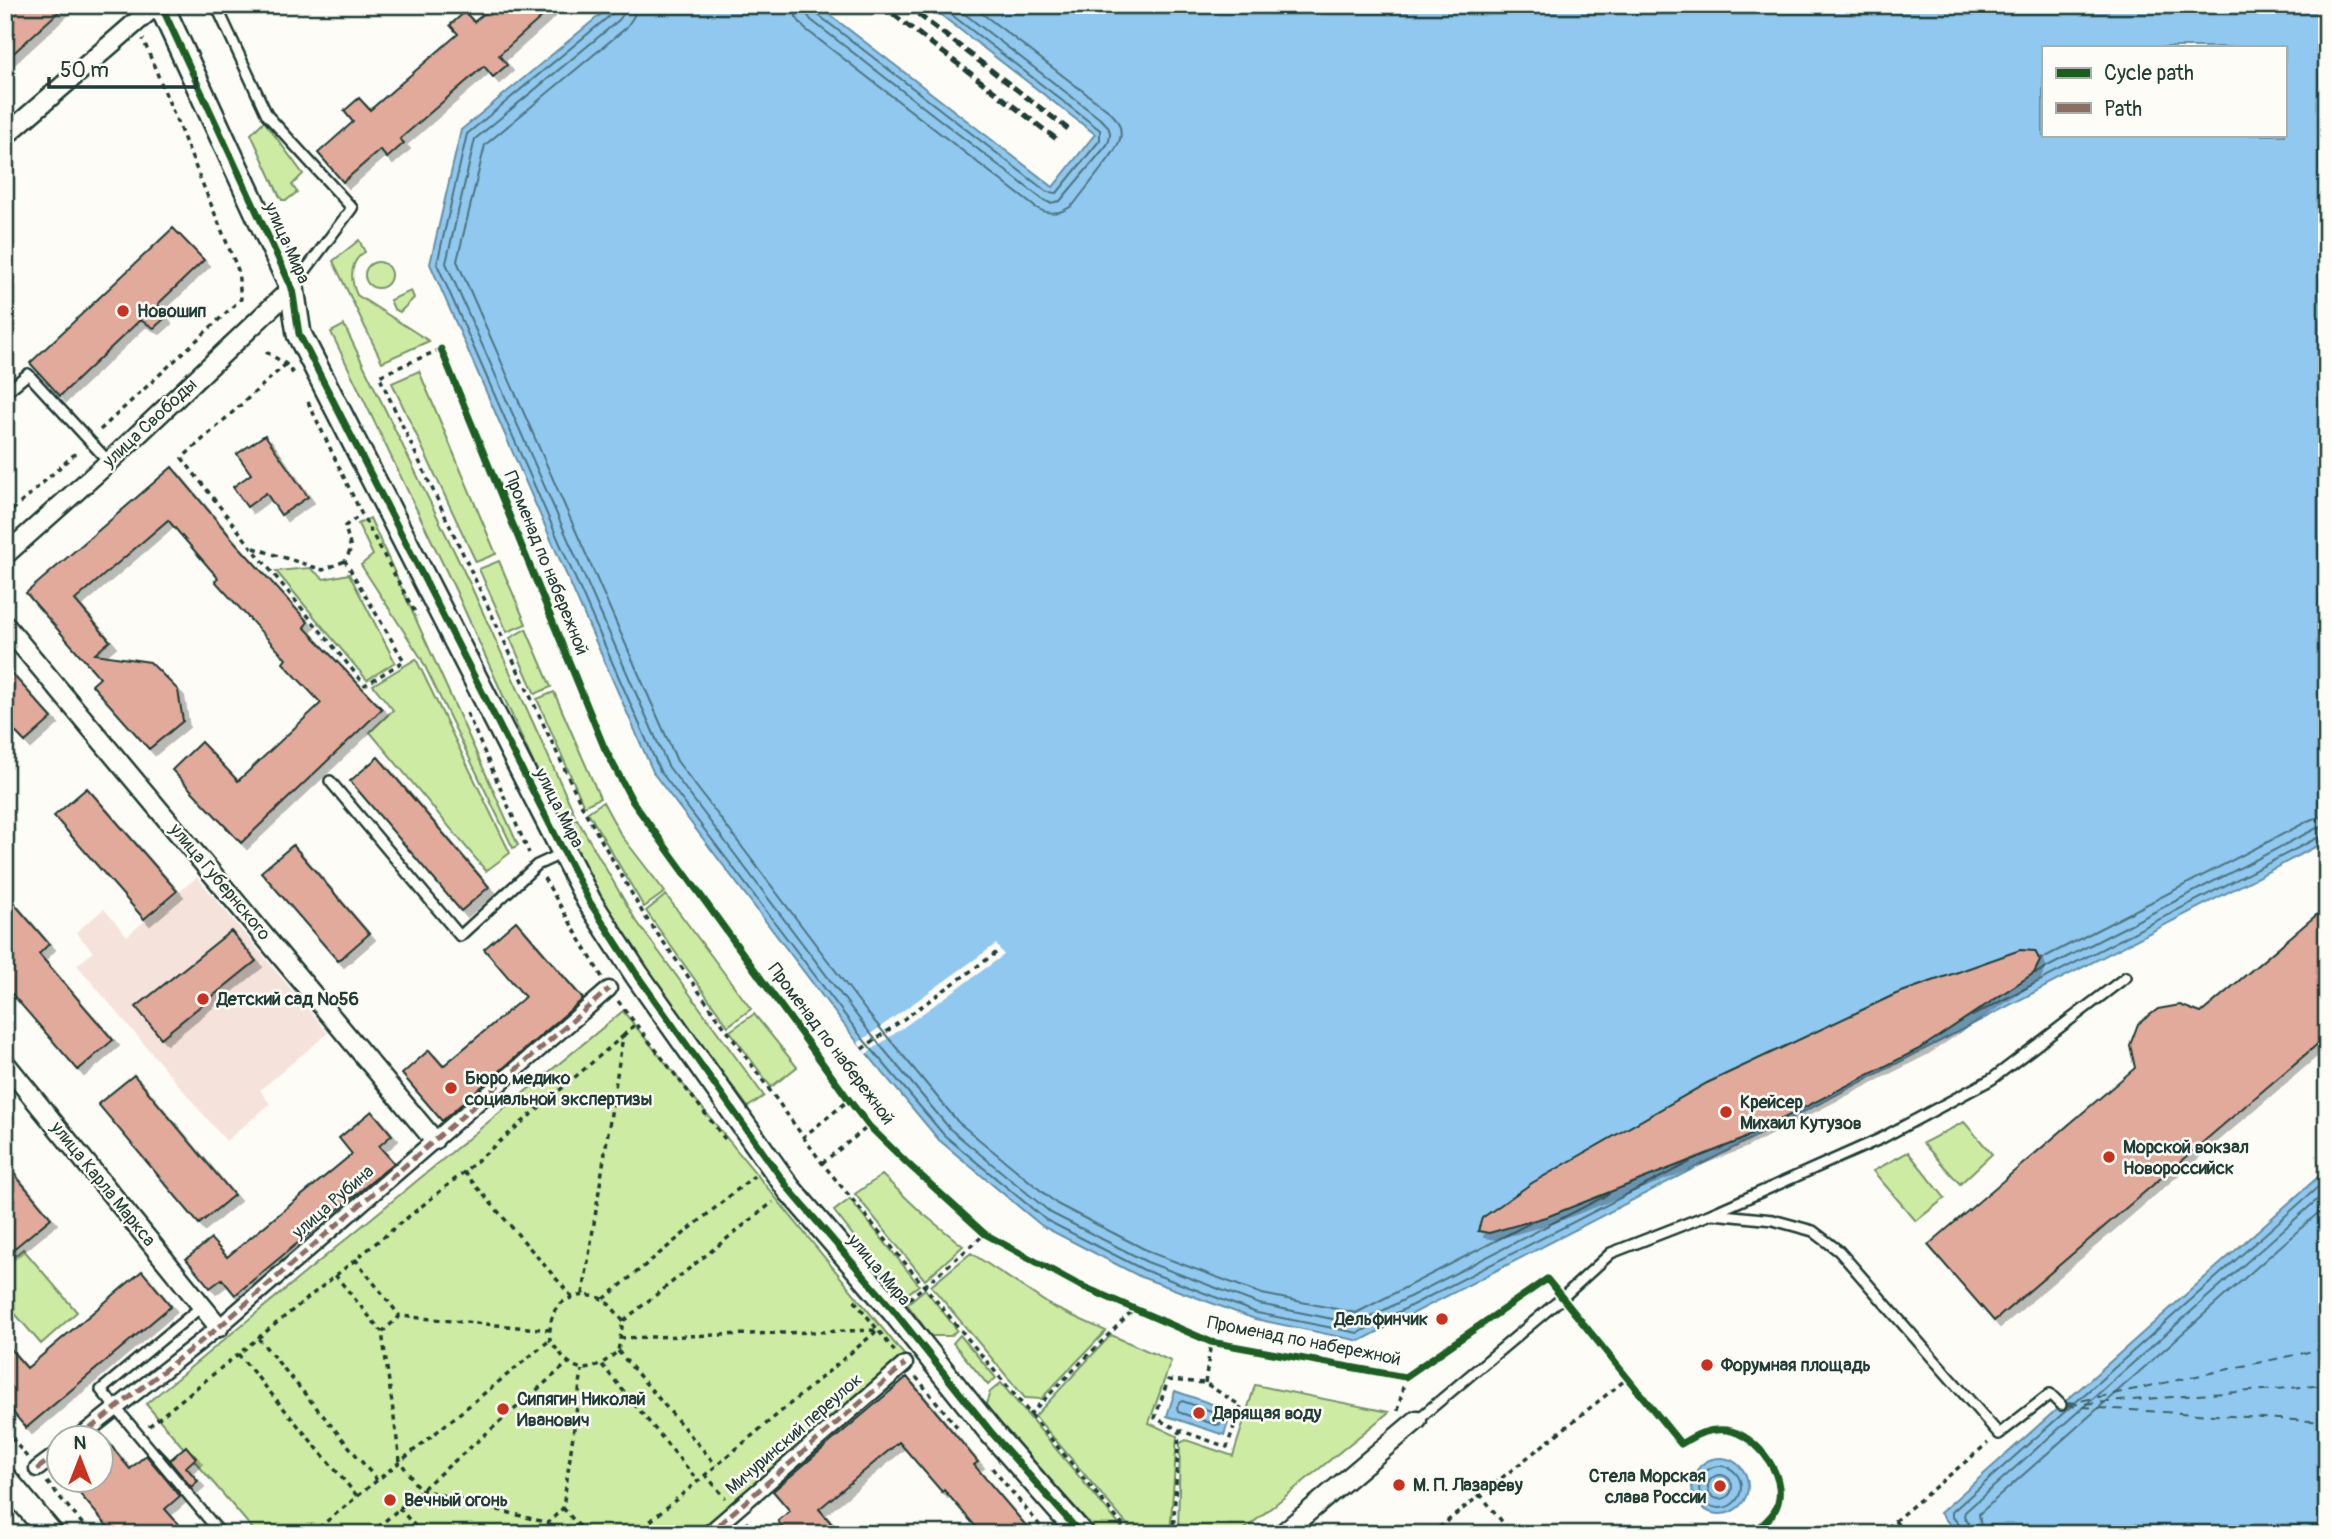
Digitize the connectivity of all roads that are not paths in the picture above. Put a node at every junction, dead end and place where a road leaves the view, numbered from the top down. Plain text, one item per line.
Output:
1 (159, 5) edge
2 (216, 5) edge
3 (5, 136) edge
4 (292, 288) junction
5 (5, 393) edge
6 (109, 462) junction
7 (5, 555) edge
8 (5, 625) edge
9 (330, 781) dead end
10 (564, 853) junction
11 (2126, 977) dead end
12 (609, 989) dead end
13 (5, 1063) edge
14 (434, 1140) junction
15 (1711, 1214) junction
16 (202, 1306) junction
17 (219, 1326) junction
18 (905, 1364) road end
19 (2061, 1405) dead end
20 (116, 1407) junction
21 (1417, 1420) joint
22 (94, 1424) edge
23 (46, 1462) edge
24 (37, 1469) road end
25 (5, 1479) edge
26 (51, 1534) edge
27 (221, 1534) edge
28 (708, 1534) edge
29 (1081, 1534) edge
30 (1282, 1534) edge

1 - 3 street
1 - 4 street, улица Мира
2 - 4 lane
4 - 6 street, улица Свободы
4 - 10 street, улица Мира
5 - 6 lane
6 - 7 street, улица Свободы
8 - 14 street, улица Губернского
9 - 10 lane
10 - 29 street, улица Мира
11 - 15 lane
12 - 14 street, улица Рубина
13 - 16 street, улица Карла Маркса
14 - 17 street, улица Рубина
15 - 19 lane
15 - 21 lane
16 - 17 street, улица Карла Маркса
16 - 20 lane
17 - 20 street, улица Рубина
18 - 28 street, Мичуринский переулок
20 - 22 street, улица Рубина
20 - 27 lane
21 - 30 street
23 - 24 street
25 - 26 street

